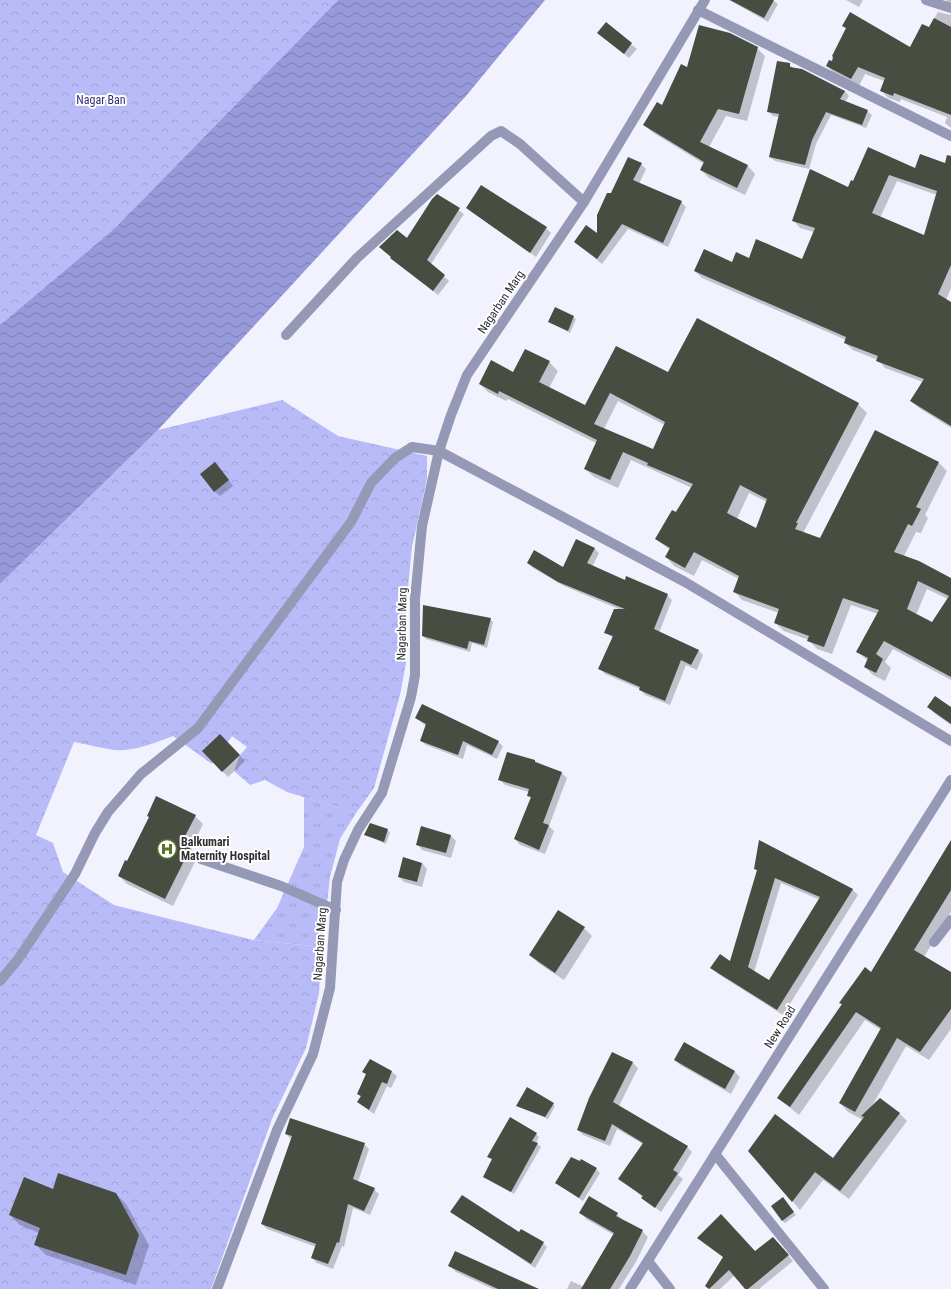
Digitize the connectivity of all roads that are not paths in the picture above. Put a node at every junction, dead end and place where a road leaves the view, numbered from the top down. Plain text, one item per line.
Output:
1 (705, 0) edge
2 (926, 0) edge
3 (951, 8) edge
4 (698, 10) junction
5 (951, 136) edge
6 (584, 202) junction
7 (286, 335) dead end
8 (439, 451) junction
9 (951, 741) edge
10 (950, 783) edge
11 (201, 859) dead end
12 (336, 910) junction
13 (951, 920) edge
14 (934, 942) dead end
15 (0, 982) edge
16 (715, 1154) junction
17 (648, 1261) junction
18 (217, 1289) edge
19 (630, 1289) edge
20 (670, 1289) edge
21 (824, 1289) edge

1 - 4 street, Nagarban Marg
2 - 3 street
4 - 5 street
4 - 6 street, Nagarban Marg
6 - 7 street
6 - 8 street, Nagarban Marg
8 - 9 street
8 - 12 street, Nagarban Marg
8 - 15 street
10 - 16 street, New Road
11 - 12 street
12 - 18 street, Nagarban Marg
13 - 14 street
16 - 17 street, New Road
16 - 21 street
17 - 19 street, New Road
17 - 20 street

